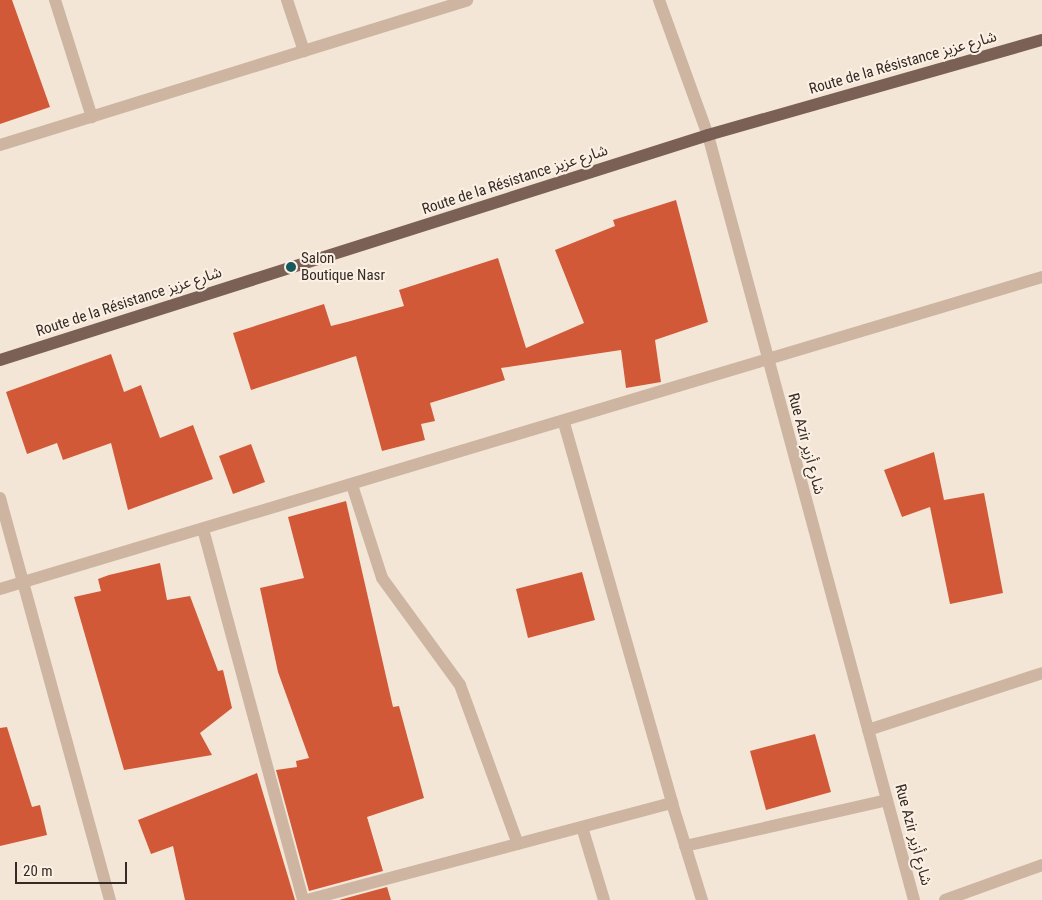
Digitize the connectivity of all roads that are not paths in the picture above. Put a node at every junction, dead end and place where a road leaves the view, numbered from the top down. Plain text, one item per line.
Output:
1 (55, 0) edge
2 (287, 0) edge
3 (468, 0) edge
4 (659, 0) edge
5 (453, 2) edge
6 (1042, 40) edge
7 (304, 51) junction
8 (92, 117) junction
9 (708, 135) junction
10 (0, 145) edge
11 (1042, 277) edge
12 (0, 360) edge
13 (767, 362) junction
14 (564, 423) junction
15 (352, 485) junction
16 (0, 498) edge
17 (203, 529) junction
18 (22, 582) junction
19 (0, 589) edge
20 (1042, 673) edge
21 (868, 730) junction
22 (886, 800) junction
23 (672, 803) junction
24 (582, 827) junction
25 (518, 844) junction
26 (685, 846) junction
27 (1042, 865) edge
28 (110, 900) edge
29 (303, 900) edge
30 (307, 900) edge
31 (604, 900) edge
32 (702, 900) edge
33 (914, 900) edge
34 (945, 900) edge

1 - 8 street
2 - 7 street
3 - 5 street
4 - 9 street, Rue Azir شارع أزير
5 - 7 street
6 - 9 main road, Route de la Résistance شارع عزيز
7 - 8 street
8 - 10 street
9 - 12 main road, Route de la Résistance شارع عزيز
9 - 13 street, Rue Azir شارع أزير
11 - 13 street
13 - 14 street
13 - 21 street, Rue Azir شارع أزير
14 - 15 street
14 - 23 street
15 - 17 street
15 - 25 street
16 - 18 street
17 - 18 street
17 - 29 street
18 - 19 street
18 - 28 street
20 - 21 street
21 - 22 street, Rue Azir شارع أزير
22 - 26 street
22 - 33 street, Rue Azir شارع أزير
23 - 24 street
23 - 26 street
24 - 25 street
24 - 31 street
25 - 30 street
26 - 32 street
27 - 34 street

